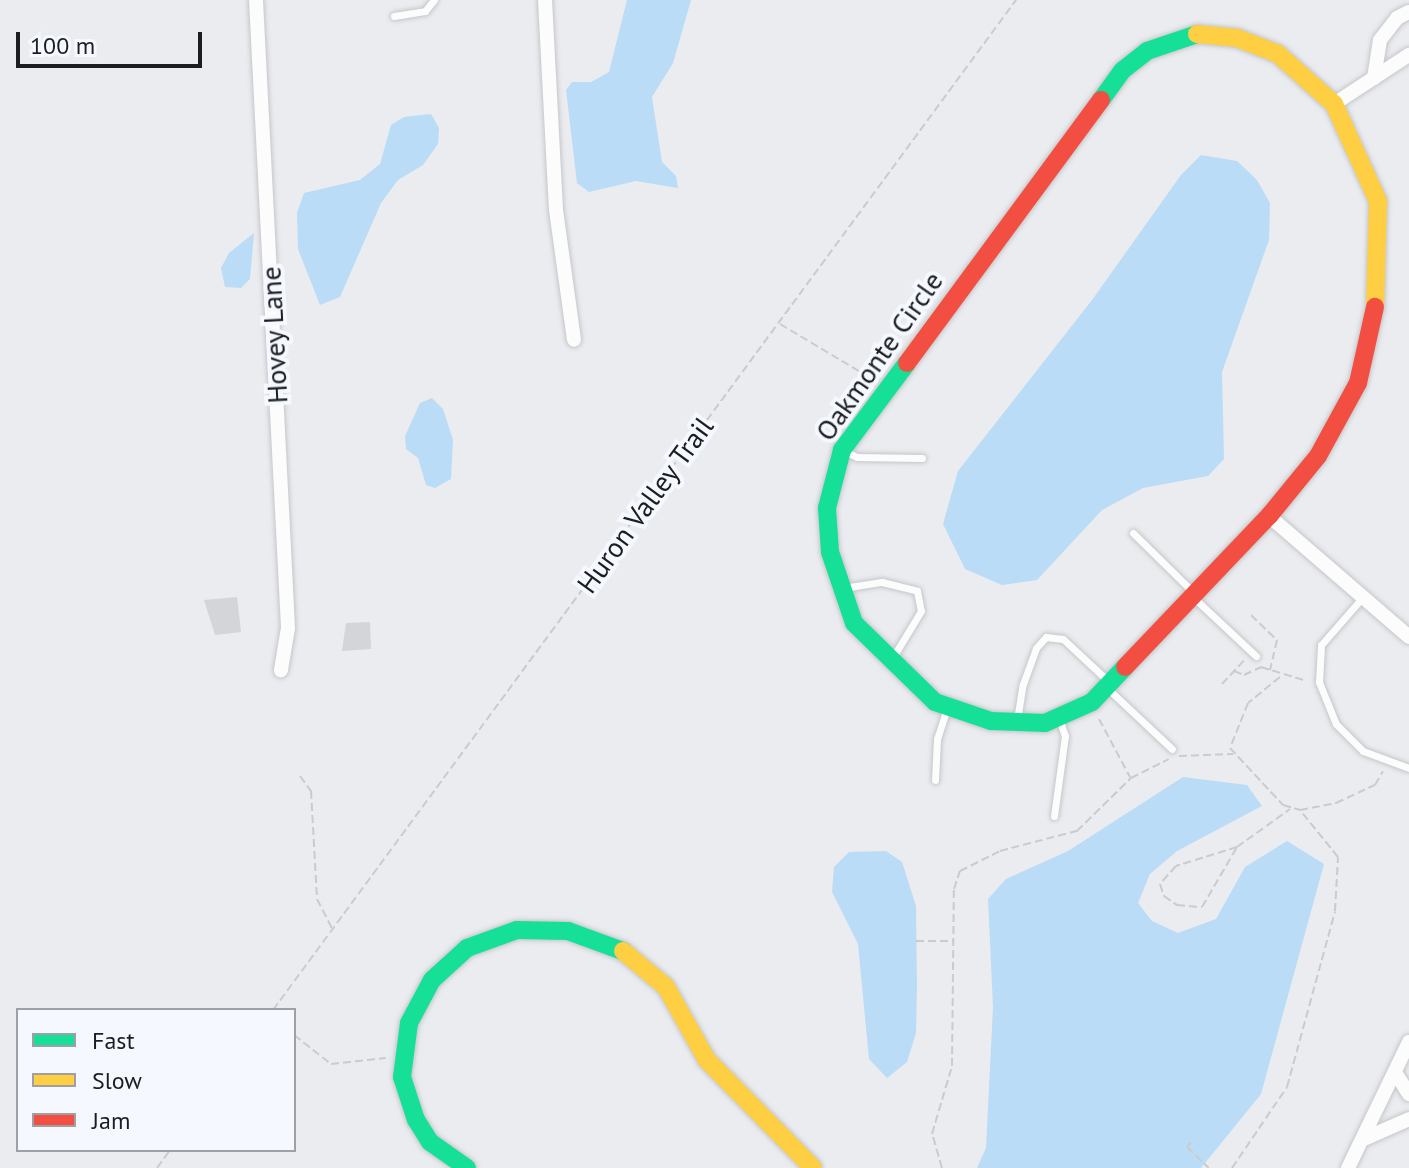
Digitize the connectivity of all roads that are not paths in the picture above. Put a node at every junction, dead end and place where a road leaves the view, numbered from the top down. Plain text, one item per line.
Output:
1 (256, 0) edge
2 (434, 0) edge
3 (545, 0) edge
4 (1409, 12) edge
5 (394, 16) dead end
6 (1409, 55) edge
7 (1374, 78) junction
8 (1334, 104) junction
9 (574, 340) dead end
10 (842, 450) junction
11 (922, 458) dead end
12 (1269, 516) junction
13 (1133, 533) dead end
14 (843, 588) junction
15 (1194, 595) junction
16 (1364, 596) junction
17 (1409, 637) edge
18 (1254, 654) road end
19 (892, 659) junction
20 (281, 670) dead end
21 (1107, 685) junction
22 (948, 706) junction
23 (1059, 717) junction
24 (1017, 722) junction
25 (1172, 749) dead end
26 (1409, 768) edge
27 (935, 780) dead end
28 (1054, 816) dead end
29 (1409, 1042) edge
30 (1396, 1074) junction
31 (1409, 1094) edge
32 (1409, 1119) edge
33 (1366, 1138) junction
34 (467, 1168) edge
35 (813, 1168) edge
36 (1348, 1168) edge

1 - 20 street, Hovey Lane
2 - 5 lane
3 - 9 street
4 - 7 street
6 - 7 street
7 - 8 street
8 - 10 street, Oakmonte Circle
8 - 12 street, Oakmonte Circle
10 - 11 lane
10 - 14 street, Oakmonte Circle
12 - 15 street, Oakmonte Circle
12 - 16 street
13 - 15 lane
14 - 19 street, Oakmonte Circle
14 - 19 lane
15 - 18 lane
15 - 21 street, Oakmonte Circle
16 - 17 street
16 - 26 lane
19 - 22 street, Oakmonte Circle
21 - 23 street, Oakmonte Circle
21 - 24 lane
21 - 25 lane
22 - 24 street, Oakmonte Circle
22 - 27 lane
23 - 24 street, Oakmonte Circle
23 - 28 lane
29 - 30 street
30 - 31 street
30 - 33 street
32 - 33 street
33 - 36 street
34 - 35 street

